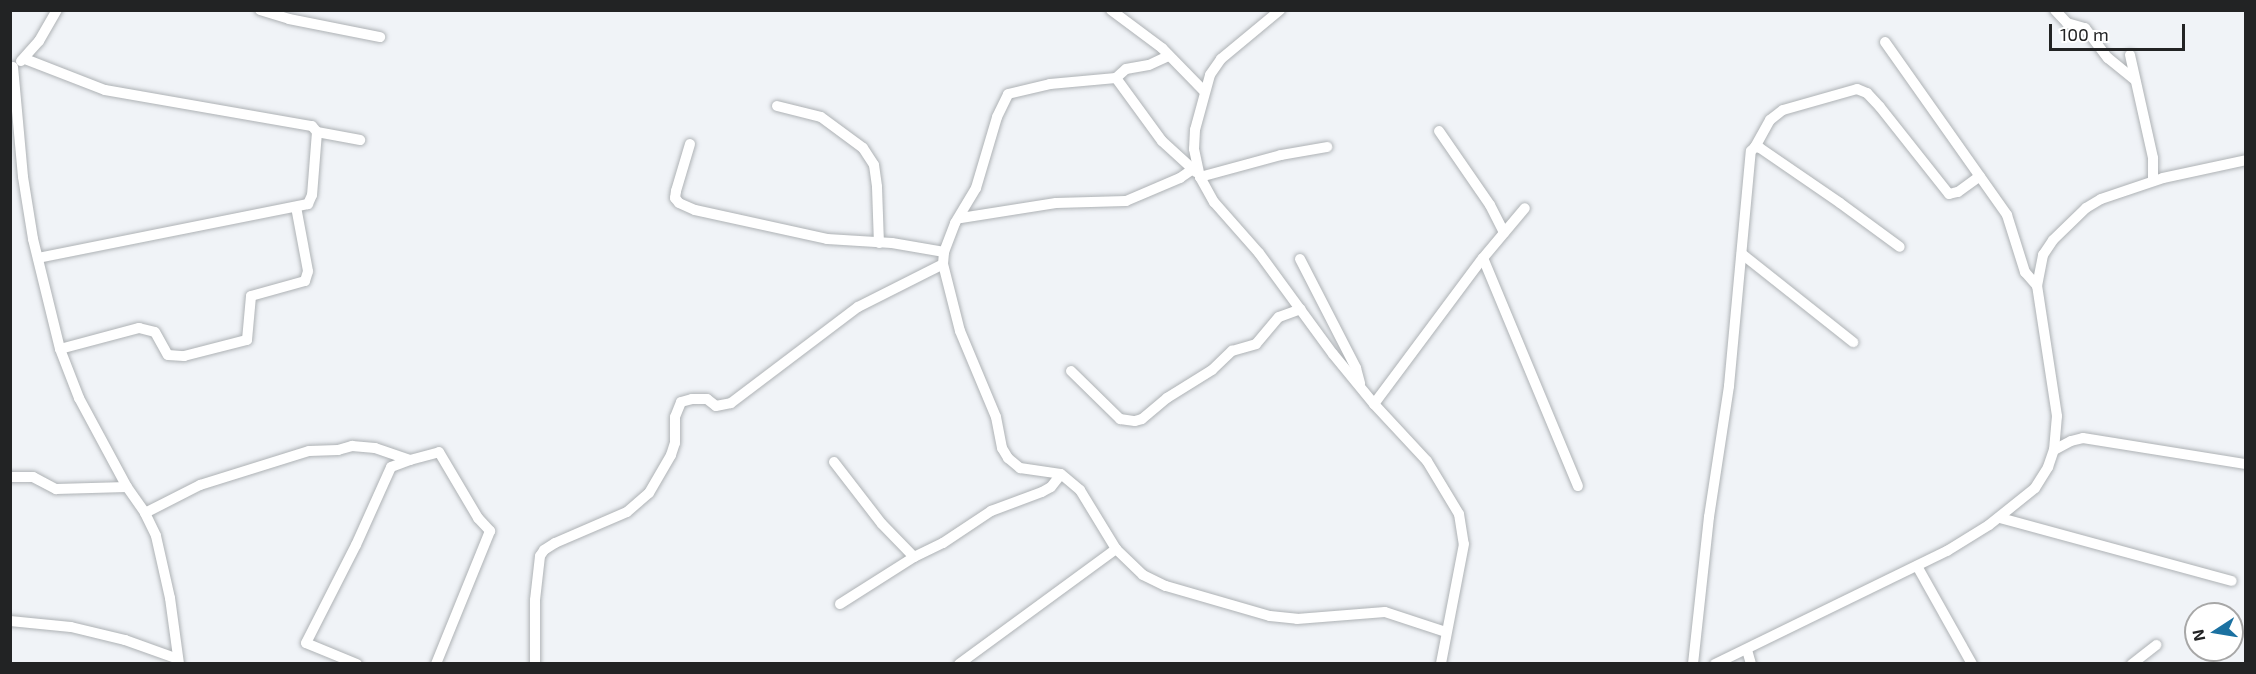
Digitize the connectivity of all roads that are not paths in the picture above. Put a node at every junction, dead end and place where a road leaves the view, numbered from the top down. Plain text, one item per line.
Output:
1 (57, 10) edge
2 (260, 10) edge
3 (1111, 10) edge
4 (1280, 10) edge
5 (2055, 10) edge
6 (380, 37) dead end
7 (1885, 42) dead end
8 (2130, 55) dead end
9 (1168, 57) junction
10 (25, 59) junction
11 (12, 68) edge
12 (1116, 78) junction
13 (2135, 80) junction
14 (1204, 91) junction
15 (777, 106) dead end
16 (1438, 131) dead end
17 (317, 132) junction
18 (360, 140) dead end
19 (690, 144) dead end
20 (1327, 147) dead end
21 (1755, 147) junction
22 (2246, 160) edge
23 (1196, 173) junction
24 (1980, 176) junction
25 (2153, 181) junction
26 (296, 207) junction
27 (1525, 208) dead end
28 (961, 218) junction
29 (1504, 233) junction
30 (879, 243) junction
31 (1900, 247) dead end
32 (1743, 254) junction
33 (38, 258) junction
34 (943, 258) junction
35 (1483, 258) junction
36 (1300, 259) dead end
37 (2037, 286) junction
38 (1301, 309) junction
39 (1853, 342) dead end
40 (60, 349) junction
41 (1071, 370) dead end
42 (1362, 389) junction
43 (1374, 404) junction
44 (2054, 450) junction
45 (410, 460) junction
46 (834, 462) dead end
47 (2246, 464) edge
48 (1061, 474) junction
49 (10, 477) edge
50 (1578, 486) dead end
51 (128, 487) junction
52 (145, 513) junction
53 (2000, 518) junction
54 (1116, 549) junction
55 (914, 557) junction
56 (1917, 566) junction
57 (2232, 581) dead end
58 (840, 604) dead end
59 (10, 621) edge
60 (1446, 632) junction
61 (2156, 645) dead end
62 (1747, 650) junction
63 (179, 661) edge
64 (357, 663) edge
65 (436, 663) edge
66 (535, 663) edge
67 (960, 663) edge
68 (1441, 663) edge
69 (1694, 663) edge
70 (1715, 663) edge
71 (1751, 663) edge
72 (1972, 663) edge
73 (2132, 663) edge

1 - 10 street
2 - 6 street
3 - 9 street
4 - 14 street
5 - 13 street
7 - 24 street
8 - 13 street
9 - 12 street
9 - 14 street
10 - 11 street
10 - 17 street
11 - 33 street
12 - 23 street
12 - 28 street
13 - 25 street
14 - 23 street
15 - 30 street
16 - 29 street
17 - 18 street
17 - 26 street
19 - 30 street
20 - 23 street
21 - 24 street
21 - 31 street
21 - 32 street
22 - 25 street
23 - 28 street
23 - 38 street
24 - 37 street
25 - 37 street
26 - 33 street
26 - 40 street
27 - 29 street
28 - 34 street
29 - 35 street
30 - 34 street
32 - 39 street
32 - 69 street
33 - 40 street
34 - 48 street
34 - 66 street
35 - 43 street
35 - 50 street
36 - 42 street
37 - 44 street
38 - 41 street
38 - 42 street
40 - 51 street
42 - 43 street
43 - 60 street
44 - 47 street
44 - 53 street
45 - 52 street
45 - 64 street
45 - 65 street
46 - 55 street
48 - 54 street
48 - 55 street
49 - 51 street
51 - 52 street
52 - 63 street
53 - 56 street
53 - 57 street
54 - 60 street
54 - 67 street
55 - 58 street
56 - 62 street
56 - 72 street
59 - 63 street
60 - 68 street
61 - 73 street
62 - 70 street
62 - 71 street

